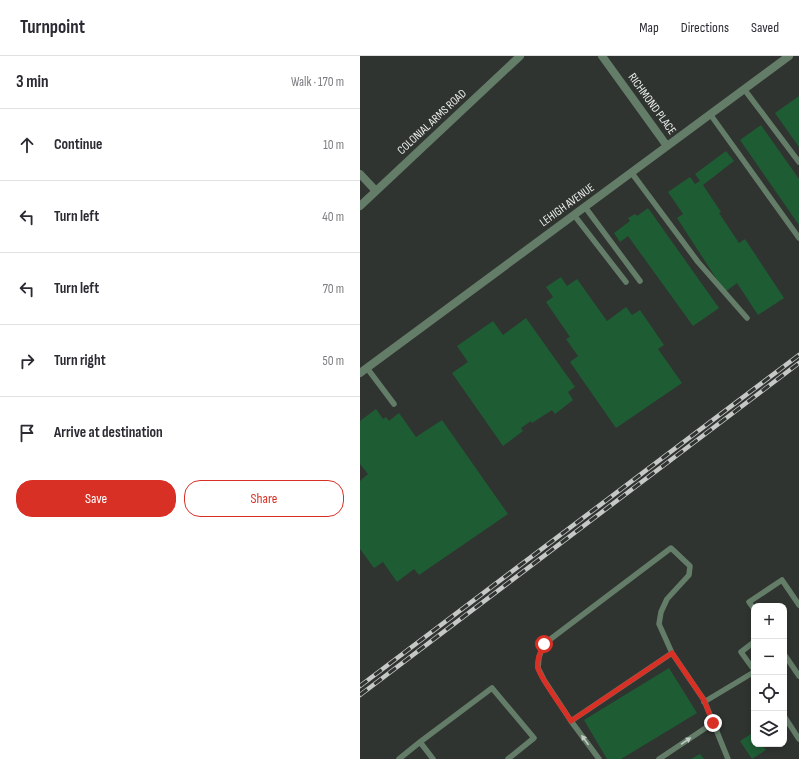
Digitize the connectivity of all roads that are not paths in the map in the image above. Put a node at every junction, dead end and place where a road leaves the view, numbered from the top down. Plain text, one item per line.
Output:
1 (520, 56) edge
2 (602, 56) edge
3 (789, 56) edge
4 (744, 89) junction
5 (710, 114) junction
6 (667, 146) junction
7 (799, 162) edge
8 (631, 172) junction
9 (360, 174) edge
10 (376, 191) junction
11 (360, 206) edge
12 (584, 207) junction
13 (574, 215) junction
14 (799, 238) edge
15 (640, 281) dead end
16 (626, 282) dead end
17 (747, 318) dead end
18 (363, 370) edge
19 (394, 404) dead end
20 (751, 605) edge
21 (799, 605) edge
22 (751, 644) edge
23 (672, 653) junction
24 (787, 658) edge
25 (751, 667) edge
26 (751, 673) edge
27 (799, 676) edge
28 (704, 702) junction
29 (571, 721) junction
30 (787, 721) edge
31 (713, 723) junction
32 (799, 739) edge
33 (420, 742) junction
34 (399, 759) edge
35 (433, 759) edge
36 (508, 759) edge
37 (599, 759) edge
38 (659, 759) edge
39 (728, 759) edge

1 - 10 street, COLONIAL ARMS ROAD
2 - 6 street, RICHMOND PLACE
3 - 4 street, LEHIGH AVENUE
4 - 5 street, LEHIGH AVENUE
4 - 7 lane
5 - 6 street, LEHIGH AVENUE
5 - 14 lane
6 - 8 street, LEHIGH AVENUE
8 - 12 street, LEHIGH AVENUE
8 - 17 lane
9 - 10 street
10 - 11 street, COLONIAL ARMS ROAD
12 - 13 street, LEHIGH AVENUE
12 - 15 lane
13 - 16 lane
13 - 18 street, LEHIGH AVENUE
18 - 19 lane
20 - 21 lane
22 - 25 lane
23 - 28 lane
23 - 29 lane
23 - 29 lane
24 - 27 lane
26 - 28 lane
28 - 31 lane
37 -> 29 lane
30 - 32 lane
38 -> 31 lane
31 - 39 lane
33 - 34 lane
33 - 35 lane
33 - 36 lane

